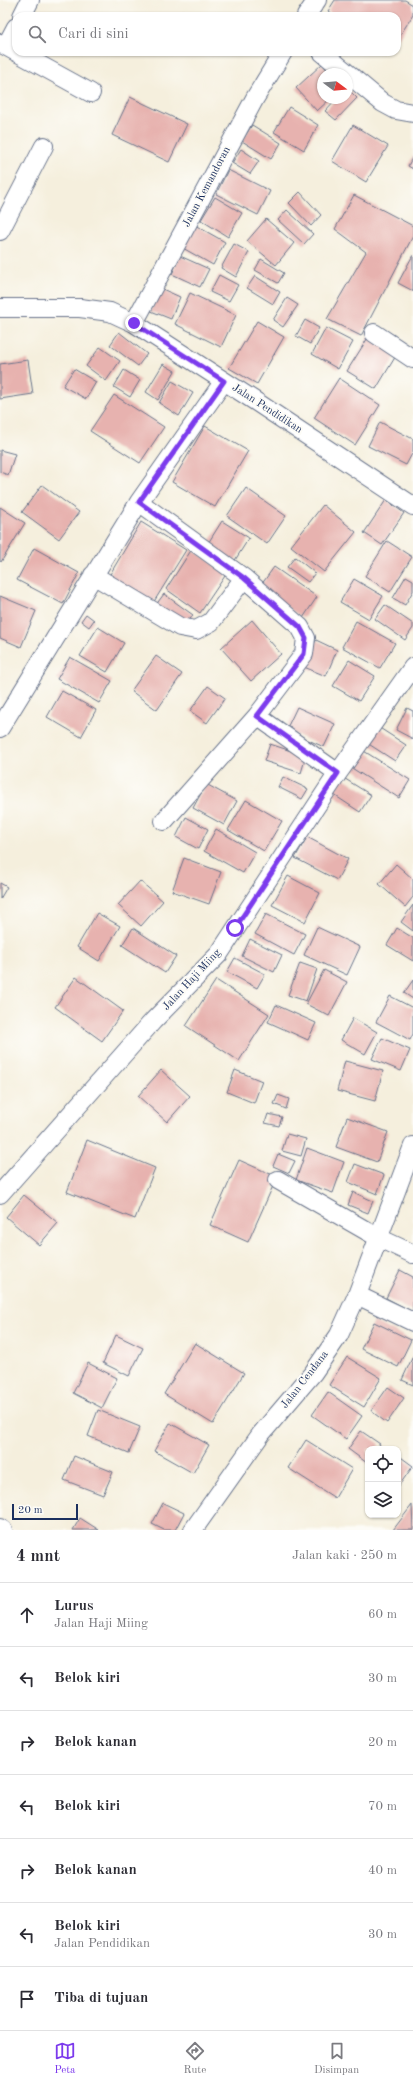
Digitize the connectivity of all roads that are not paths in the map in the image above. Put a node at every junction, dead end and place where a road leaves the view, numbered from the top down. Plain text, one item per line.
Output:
1 (30, 0) edge
2 (317, 0) edge
3 (24, 12) edge
4 (309, 12) edge
5 (12, 33) edge
6 (3, 45) edge
7 (12, 50) edge
8 (23, 56) edge
9 (281, 56) edge
10 (327, 56) edge
11 (91, 93) dead end
12 (413, 113) edge
13 (44, 146) dead end
14 (0, 231) edge
15 (0, 308) edge
16 (134, 323) junction
17 (374, 333) dead end
18 (413, 358) edge
19 (224, 381) junction
20 (139, 502) junction
21 (413, 506) edge
22 (93, 575) junction
23 (244, 578) junction
24 (413, 667) edge
25 (257, 716) junction
26 (0, 728) edge
27 (338, 773) junction
28 (164, 821) dead end
29 (413, 1146) edge
30 (278, 1180) dead end
31 (0, 1194) edge
32 (379, 1238) junction
33 (413, 1254) edge
34 (357, 1295) junction
35 (413, 1322) edge
36 (0, 1528) edge
37 (3, 1530) edge
38 (193, 1530) edge

1 - 3 street
2 - 4 street
5 - 6 street
6 - 7 street
8 - 11 street
9 - 16 street, Jalan Kemandoran
10 - 12 street
13 - 14 street
15 - 16 street, Jalan Pendidikan
16 - 19 street, Jalan Pendidikan
17 - 18 street
19 - 20 street
19 - 21 street, Jalan Pendidikan
20 - 22 street
20 - 23 street
22 - 23 street
22 - 26 street
23 - 25 street
24 - 27 street, Jalan Haji Miing
25 - 27 street
25 - 28 street
27 - 31 street, Jalan Haji Miing
29 - 32 street, Jalan Cendana
30 - 32 street
32 - 33 street
32 - 34 street, Jalan Cendana
34 - 35 street
34 - 38 street, Jalan Cendana
36 - 37 street

